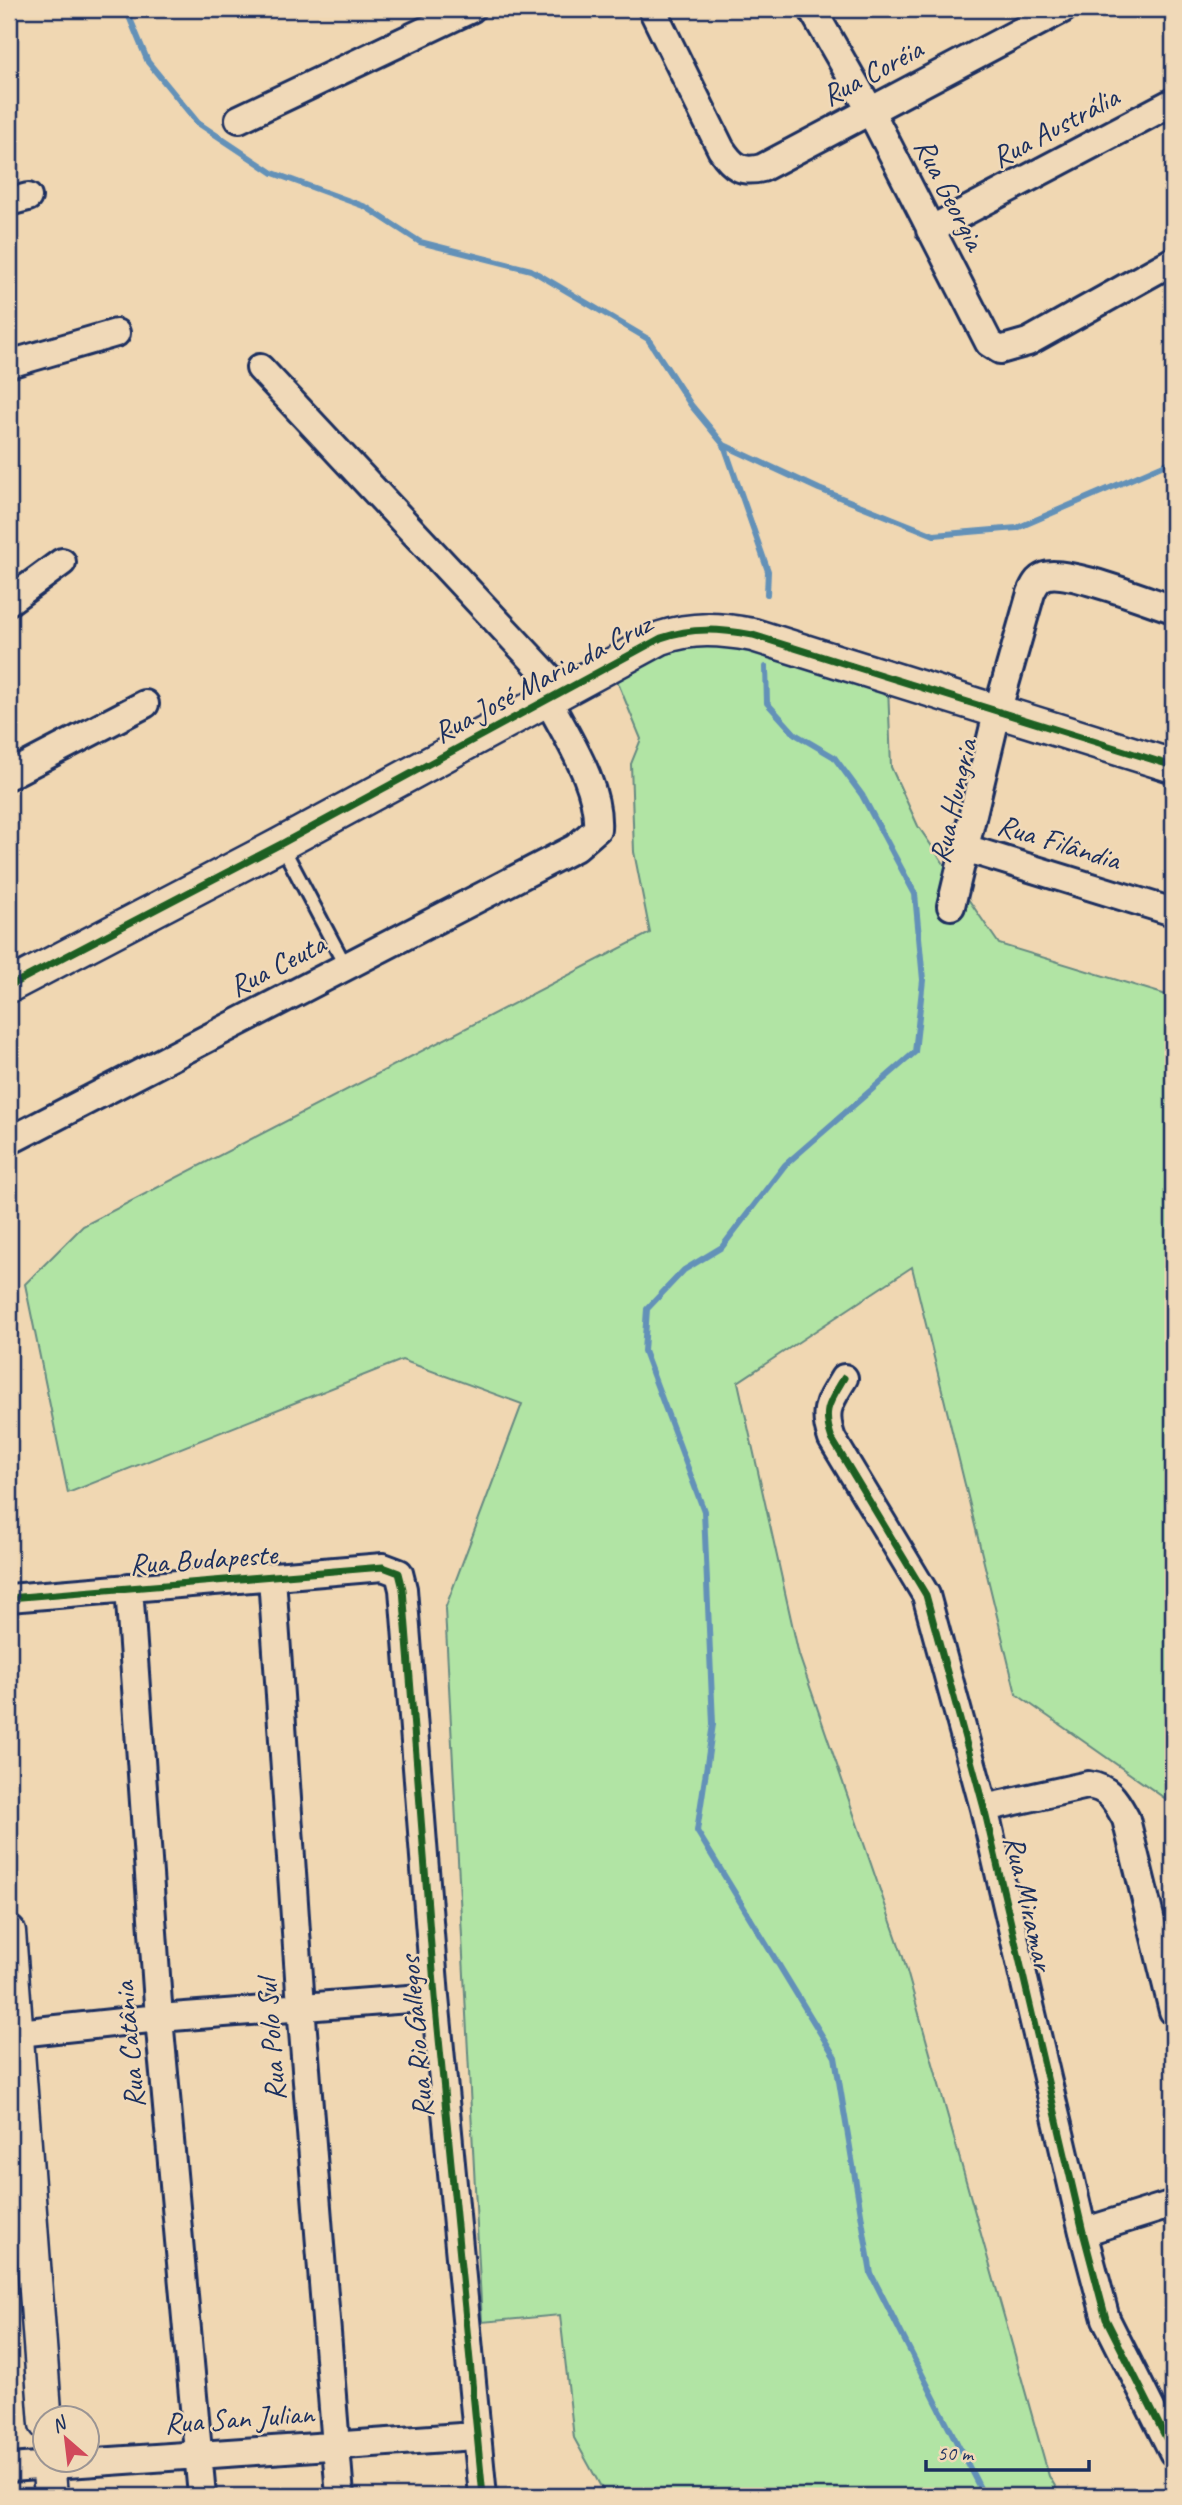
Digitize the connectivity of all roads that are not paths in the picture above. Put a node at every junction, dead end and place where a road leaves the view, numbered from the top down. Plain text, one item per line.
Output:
1 (471, 9) edge
2 (652, 9) edge
3 (812, 9) edge
4 (1063, 9) edge
5 (1173, 102) edge
6 (870, 110) junction
7 (239, 119) dead end
8 (930, 230) junction
9 (1173, 261) edge
10 (116, 333) dead end
11 (9, 364) edge
12 (260, 368) dead end
13 (62, 562) dead end
14 (9, 601) edge
15 (1173, 609) edge
16 (555, 696) junction
17 (145, 704) dead end
18 (998, 709) junction
19 (1173, 766) edge
20 (9, 775) edge
21 (281, 844) junction
22 (965, 848) junction
23 (951, 906) dead end
24 (1173, 912) edge
25 (346, 967) junction
26 (9, 986) edge
27 (9, 1141) edge
28 (844, 1378) dead end
29 (399, 1573) joint
30 (272, 1577) junction
31 (129, 1587) junction
32 (9, 1598) edge
33 (984, 1808) junction
34 (9, 1932) edge
35 (435, 1997) junction
36 (301, 2007) junction
37 (1173, 2011) edge
38 (159, 2018) junction
39 (14, 2034) edge
40 (18, 2171) edge
41 (1173, 2204) edge
42 (1083, 2232) junction
43 (44, 2404) edge
44 (475, 2436) junction
45 (337, 2444) junction
46 (1173, 2452) edge
47 (200, 2454) junction
48 (102, 2467) edge
49 (9, 2468) edge
50 (32, 2471) edge
51 (482, 2484) edge
52 (202, 2496) edge
53 (340, 2496) edge
54 (493, 2496) edge

1 - 7 street
2 - 6 street, Rua Coréia
3 - 6 street, Rua Georgia
4 - 6 street, Rua Coréia
5 - 8 street, Rua Austrália
6 - 8 street, Rua Georgia
8 - 9 street, Rua Georgia
10 - 11 street
12 - 16 street
13 - 14 street
15 - 18 street, Rua Hungria
16 - 18 street, Rua José Maria da Cruz
16 - 21 street, Rua José Maria da Cruz
16 - 25 street, Rua Ceuta
17 - 20 street
18 - 19 street, Rua José Maria da Cruz
18 - 22 street, Rua Hungria
21 - 25 lane
21 - 26 street, Rua José Maria da Cruz
22 - 23 street, Rua Hungria
22 - 24 street, Rua Filândia
25 - 27 street, Rua Ceuta
28 - 33 street, Rua Miramar
29 - 30 street, Rua Budapeste
29 - 35 street, Rua Rio Gallegos
30 - 31 street, Rua Budapeste
30 - 36 street, Rua Polo Sul
31 - 32 street, Rua Budapeste
31 - 38 street, Rua Catânia
33 - 37 street
33 - 42 street, Rua Miramar
34 - 39 street
35 - 36 street
35 - 44 street, Rua Rio Gallegos
36 - 38 street
36 - 45 street, Rua Polo Sul
38 - 39 street
38 - 47 street, Rua Catânia
39 - 40 street
40 - 43 street
41 - 42 street
42 - 46 street, Rua Miramar
44 - 45 street, Rua San Julian
44 - 51 street, Rua Rio Gallegos
45 - 47 street, Rua San Julian
45 - 53 street, Rua Polo Sul
47 - 48 street, Rua San Julian
47 - 52 street, Rua Catânia
49 - 50 street, Rua San Julian
51 - 54 street, Rua Rio Gallegos

